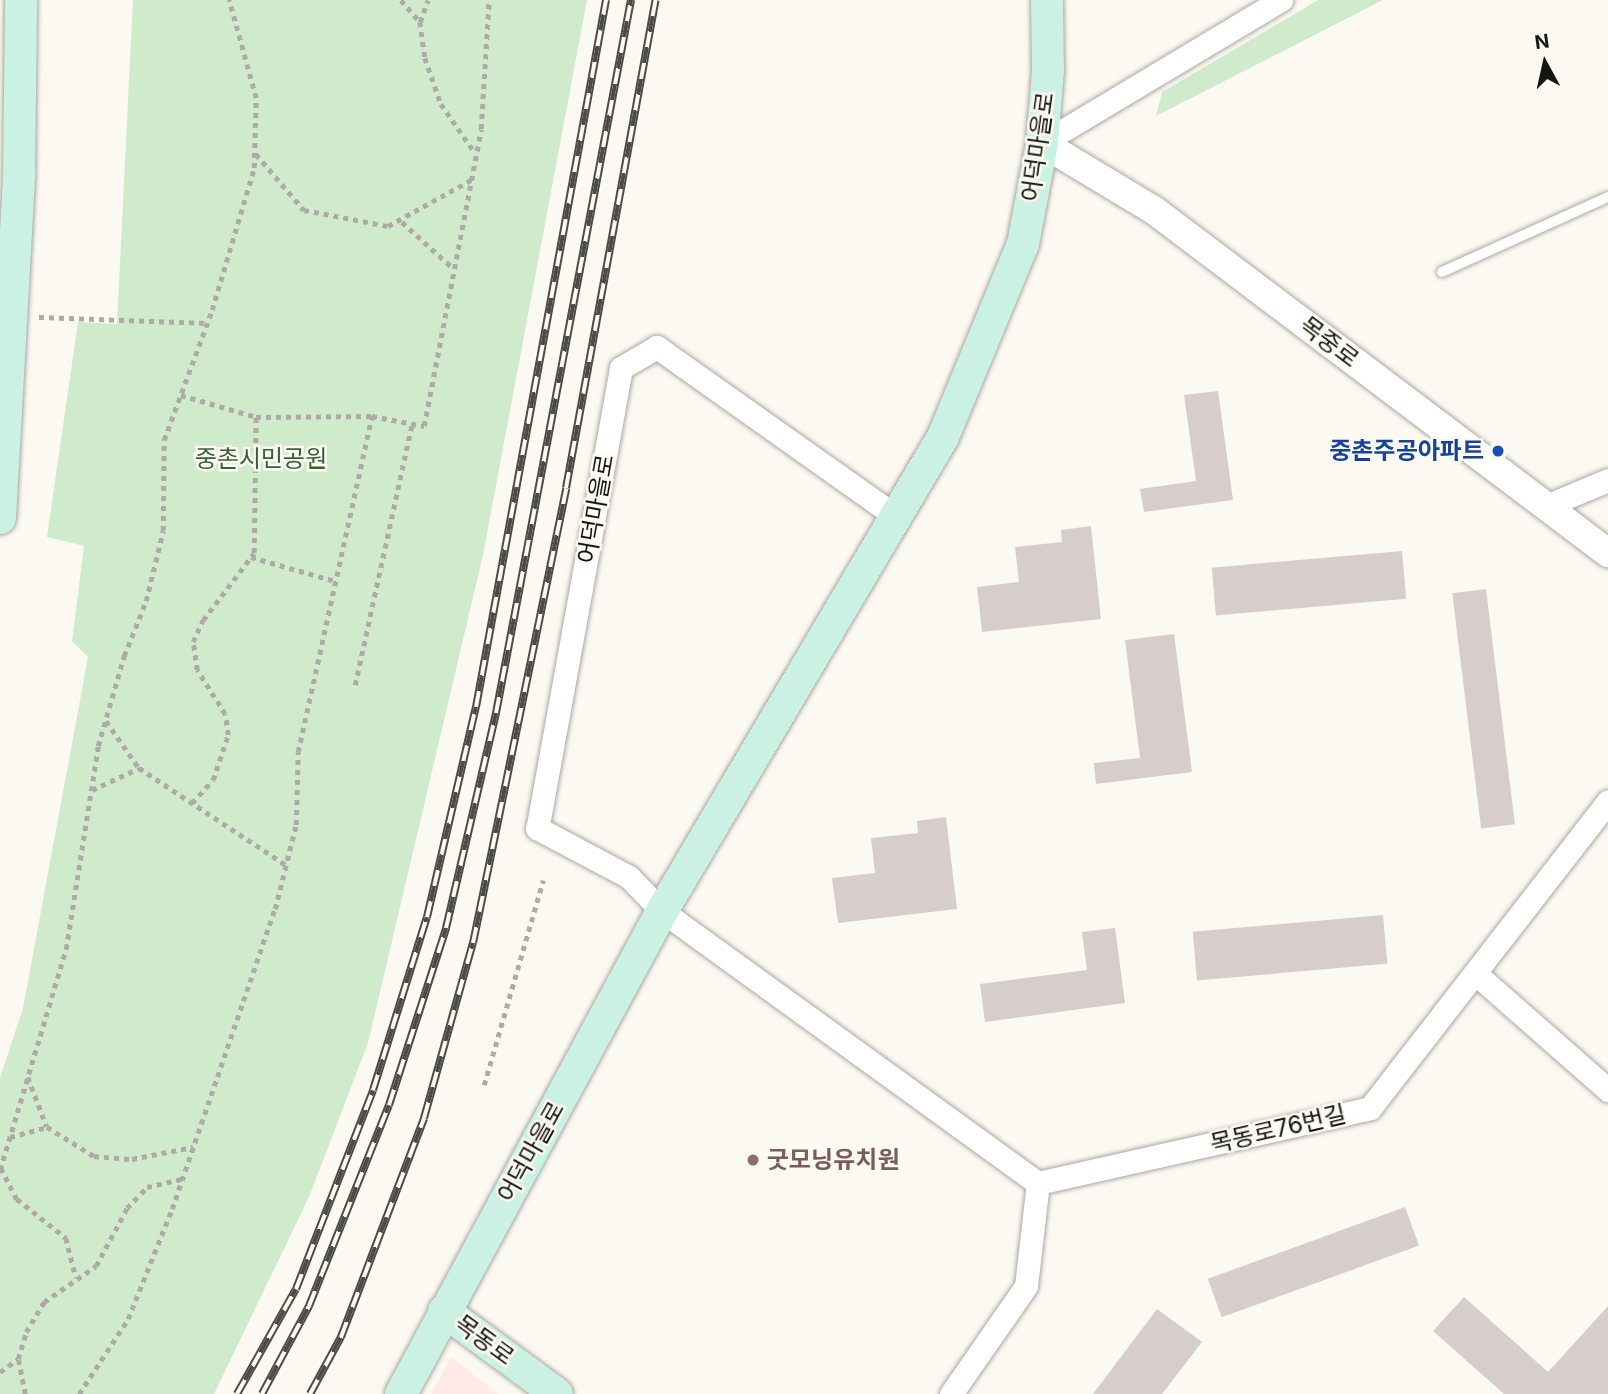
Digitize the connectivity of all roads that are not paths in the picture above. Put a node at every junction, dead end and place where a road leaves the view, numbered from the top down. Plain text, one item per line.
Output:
1 (21, 0) edge
2 (1047, 0) edge
3 (1282, 0) edge
4 (1042, 143) junction
5 (1608, 197) edge
6 (1442, 272) dead end
7 (1608, 480) edge
8 (1546, 506) junction
9 (894, 515) junction
10 (0, 518) edge
11 (1608, 553) edge
12 (1608, 801) edge
13 (662, 911) junction
14 (1476, 974) junction
15 (1608, 1090) edge
16 (1038, 1183) junction
17 (444, 1311) junction
18 (401, 1394) edge
19 (557, 1394) edge
20 (951, 1394) edge

1 - 10 main road
2 - 4 main road, 어덕마을로
3 - 4 street
4 - 8 street, 목중로
4 - 9 main road, 어덕마을로
5 - 6 lane
7 - 8 street
8 - 11 street, 목중로
9 - 13 main road, 어덕마을로
9 - 13 street, 어덕마을로
12 - 14 street, 목동로76번길
13 - 16 street, 어덕마을로
13 - 17 main road, 어덕마을로
14 - 15 street
14 - 16 street, 목동로76번길
16 - 20 street
17 - 18 main road, 어덕마을로
17 - 19 main road, 목동로

